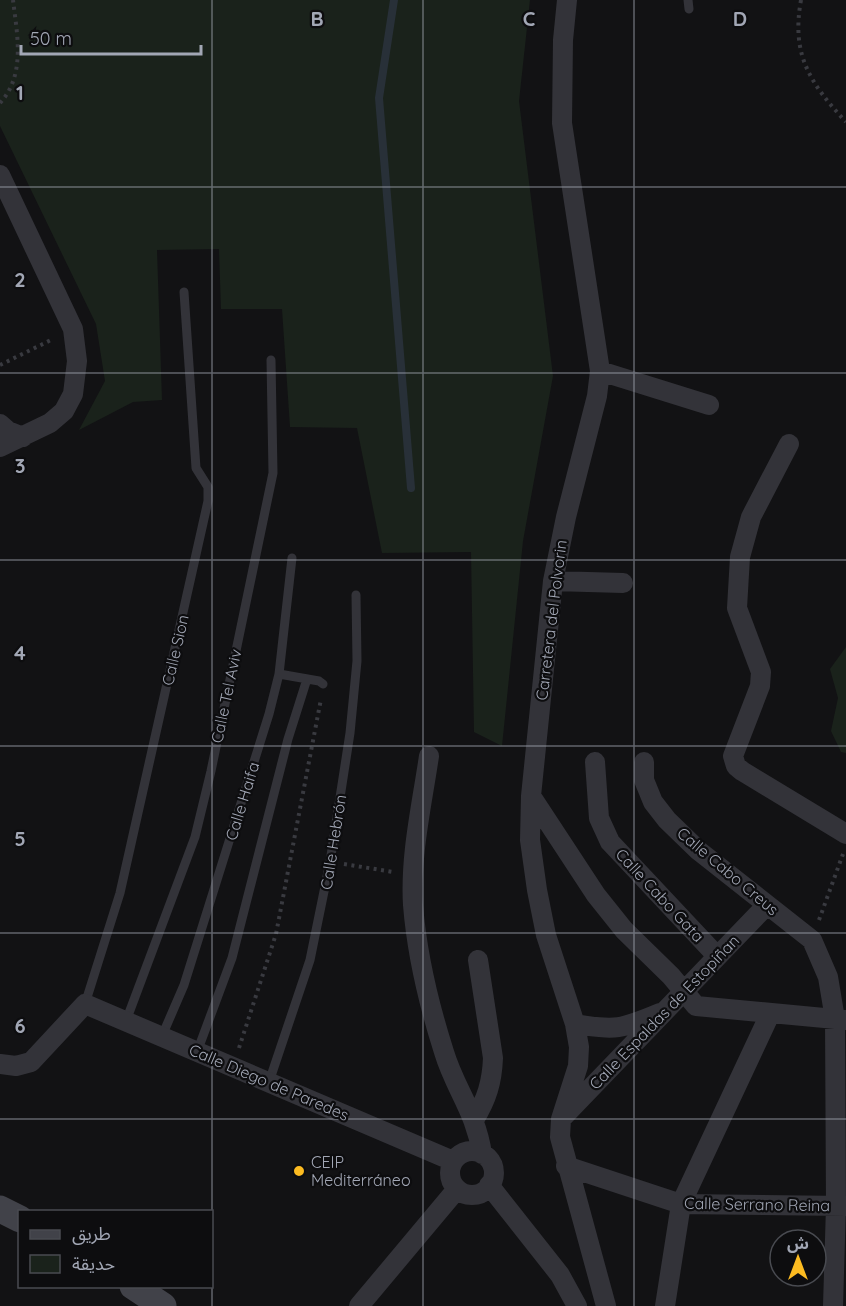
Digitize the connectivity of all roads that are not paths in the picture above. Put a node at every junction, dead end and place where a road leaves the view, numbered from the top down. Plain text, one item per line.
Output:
1 (567, 0) edge
2 (0, 175) edge
3 (184, 292) dead end
4 (271, 360) dead end
5 (600, 370) junction
6 (709, 405) dead end
7 (0, 423) edge
8 (23, 437) junction
9 (789, 444) dead end
10 (0, 447) edge
11 (292, 558) dead end
12 (553, 581) junction
13 (623, 583) dead end
14 (356, 595) dead end
15 (279, 674) junction
16 (307, 679) junction
17 (323, 684) road end
18 (429, 756) dead end
19 (595, 762) dead end
20 (644, 762) dead end
21 (531, 796) junction
22 (846, 834) edge
23 (766, 905) junction
24 (717, 956) junction
25 (478, 960) dead end
26 (682, 990) junction
27 (85, 1004) junction
28 (668, 1010) junction
29 (770, 1014) junction
30 (841, 1019) edge
31 (126, 1021) junction
32 (575, 1024) junction
33 (162, 1036) junction
34 (197, 1052) junction
35 (0, 1064) edge
36 (269, 1082) junction
37 (561, 1119) junction
38 (474, 1120) junction
39 (482, 1154) junction
40 (453, 1161) junction
41 (566, 1166) junction
42 (489, 1185) junction
43 (457, 1189) junction
44 (681, 1204) junction
45 (841, 1206) edge
46 (0, 1209) edge
47 (18, 1218) edge
48 (135, 1288) edge
49 (163, 1306) edge
50 (359, 1306) edge
51 (577, 1306) edge
52 (606, 1306) edge
53 (665, 1306) edge
54 (832, 1306) edge

1 - 5 street, Carretera del Polvorin
2 - 8 street
3 - 27 lane, Calle Sion
4 - 31 lane, Calle Tel Aviv
5 - 6 street
5 - 12 street, Carretera del Polvorin
7 - 8 street
8 - 10 street
9 - 22 street
11 - 15 lane, Calle Haifa
12 - 13 street
12 - 21 street, Carretera del Polvorin
14 - 36 lane, Calle Hebrón
15 - 16 lane
15 - 33 lane, Calle Haifa
16 - 17 lane
16 - 34 lane
18 - 38 street
19 - 24 street, Calle Cabo Gata
20 - 23 street, Calle Cabo Creus
21 - 26 street
21 - 32 street, Carretera del Polvorin
23 - 24 street, Calle Espaldas de Estopiñan
23 - 30 street, Calle Cabo Creus
24 - 26 street, Calle Espaldas de Estopiñan
25 - 38 street
26 - 28 street, Calle Espaldas de Estopiñan
26 - 29 street
27 - 31 street, Calle Diego de Paredes
27 - 35 street
28 - 32 street
28 - 37 street, Calle Espaldas de Estopiñan
29 - 30 street
29 - 44 street
30 - 45 street
31 - 33 street, Calle Diego de Paredes
32 - 37 street, Carretera del Polvorin
33 - 34 street, Calle Diego de Paredes
34 - 36 street, Calle Diego de Paredes
36 - 40 street, Calle Diego de Paredes
37 - 41 street, Carretera del Polvorin
38 - 39 street
39 - 40 street
39 - 42 street
40 - 43 street
41 - 44 street, Calle Serrano Reina
41 - 52 street, Carretera del Polvorin
42 - 43 street
42 - 51 street
43 - 50 street
44 - 45 street, Calle Serrano Reina
44 - 53 street
45 - 54 street
46 - 47 main road
48 - 49 main road

